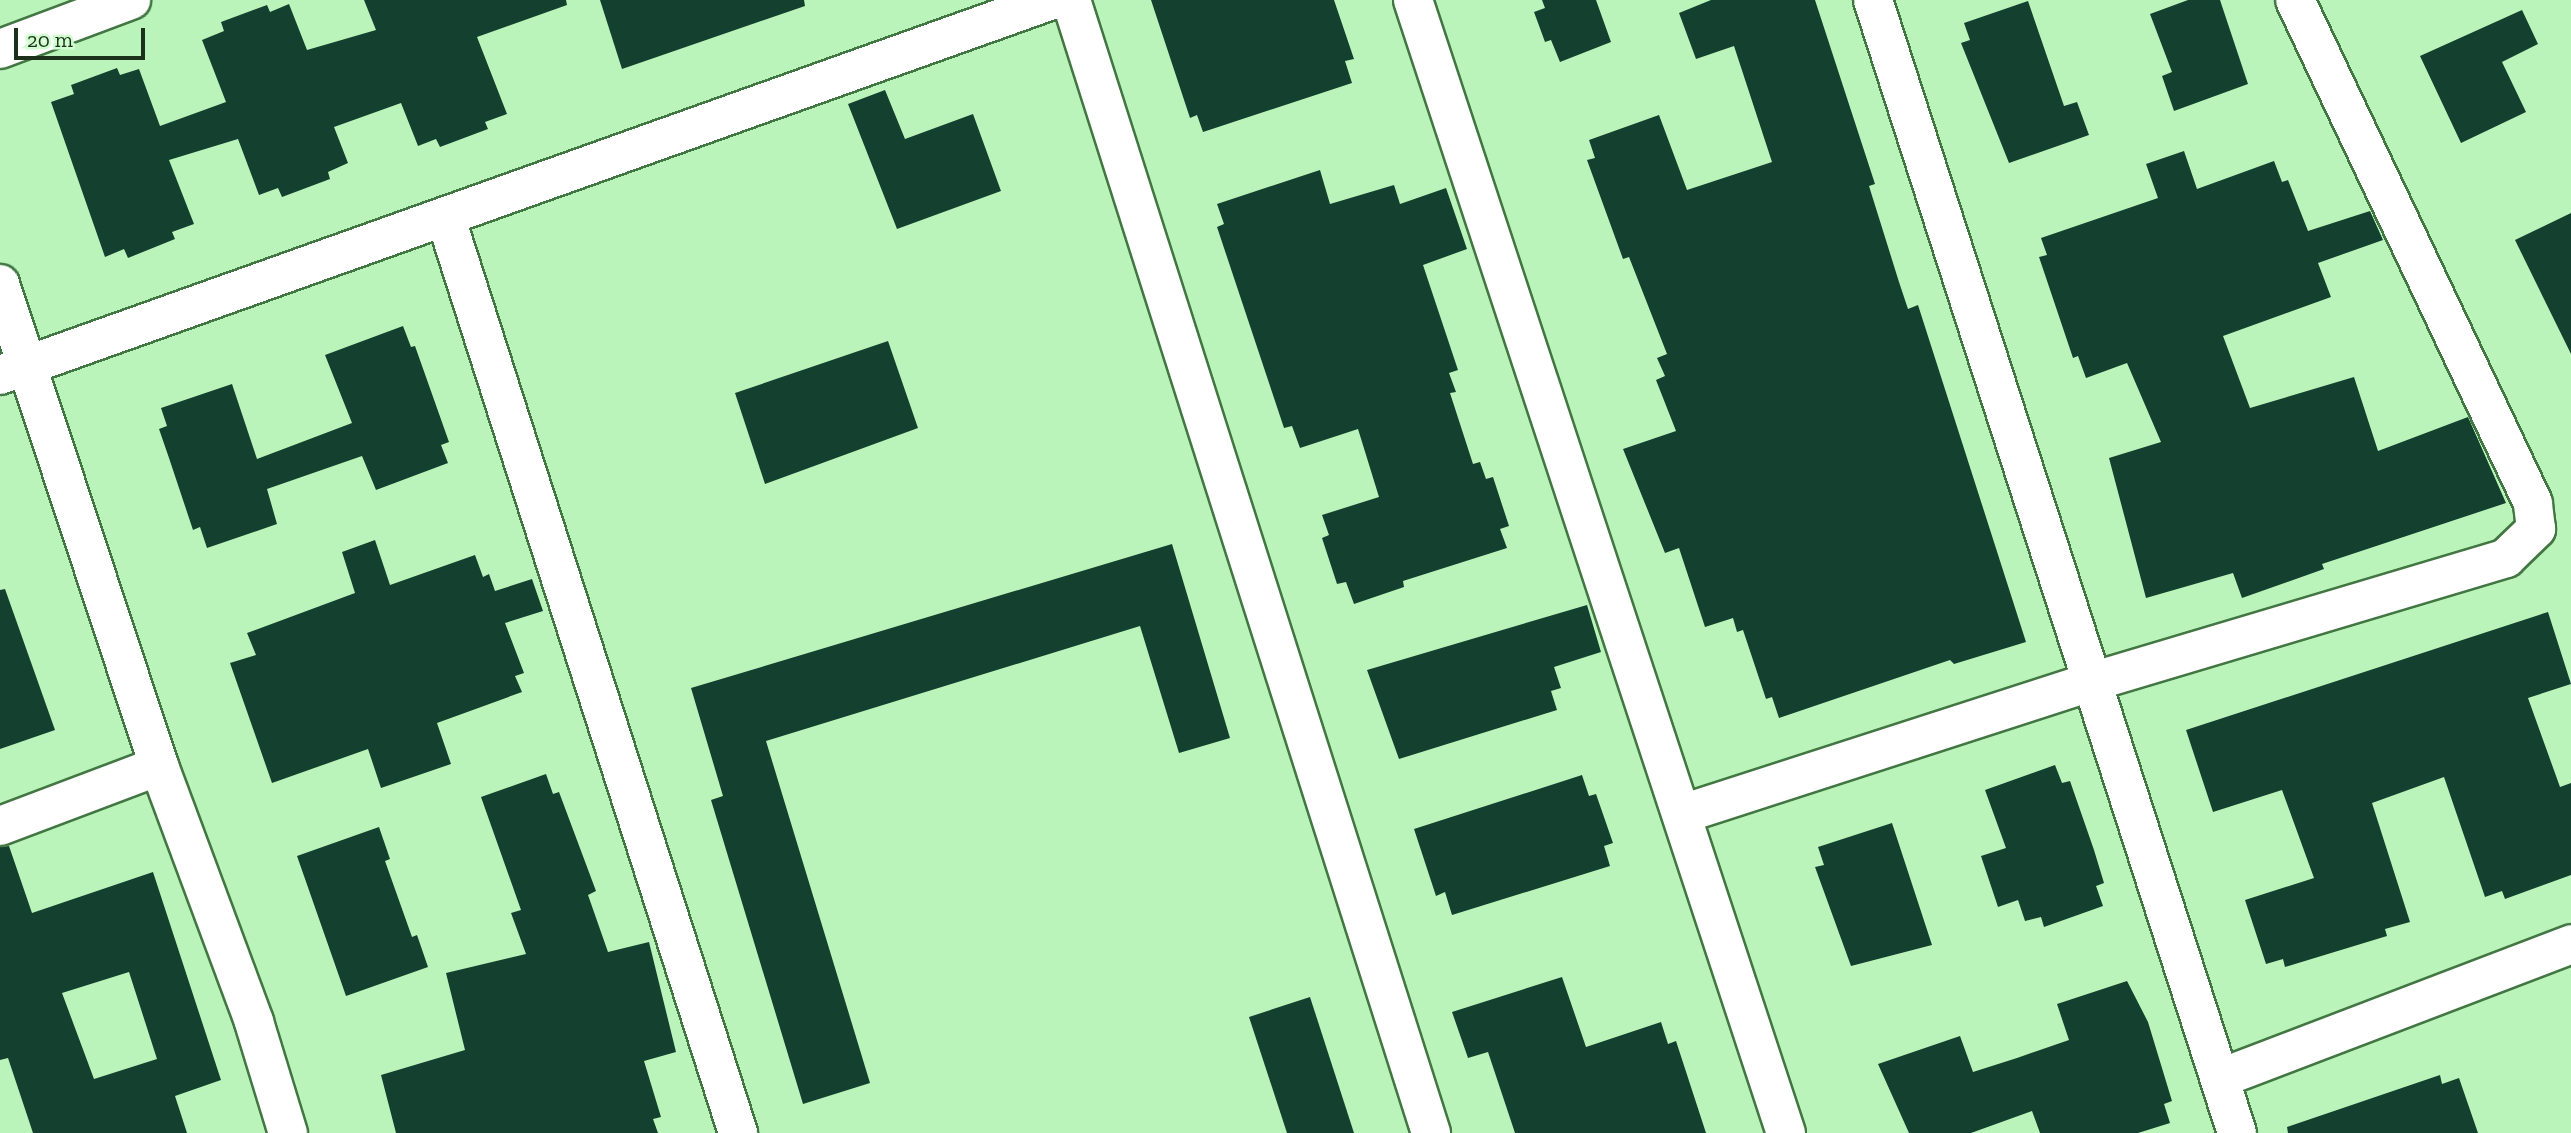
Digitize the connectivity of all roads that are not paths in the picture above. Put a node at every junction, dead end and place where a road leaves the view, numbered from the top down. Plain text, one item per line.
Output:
1 (131, 0) edge
2 (1052, 0) edge
3 (1071, 0) edge
4 (1413, 0) edge
5 (1873, 0) edge
6 (2295, 0) edge
7 (0, 49) edge
8 (446, 219) junction
9 (0, 284) edge
10 (13, 370) edge
11 (2091, 682) junction
12 (159, 766) junction
13 (1682, 814) junction
14 (0, 826) edge
15 (2571, 944) edge
16 (2221, 1078) junction
17 (288, 1133) edge
18 (738, 1133) edge
19 (1431, 1133) edge
20 (1786, 1133) edge
21 (2237, 1133) edge

1 - 7 street
2 - 8 street
3 - 19 street
4 - 13 street
5 - 11 street
6 - 11 street
8 - 10 street
8 - 18 street
9 - 10 street
10 - 12 street
11 - 13 street
11 - 16 street
12 - 14 street
12 - 17 street
13 - 20 street
15 - 16 street
16 - 21 street

